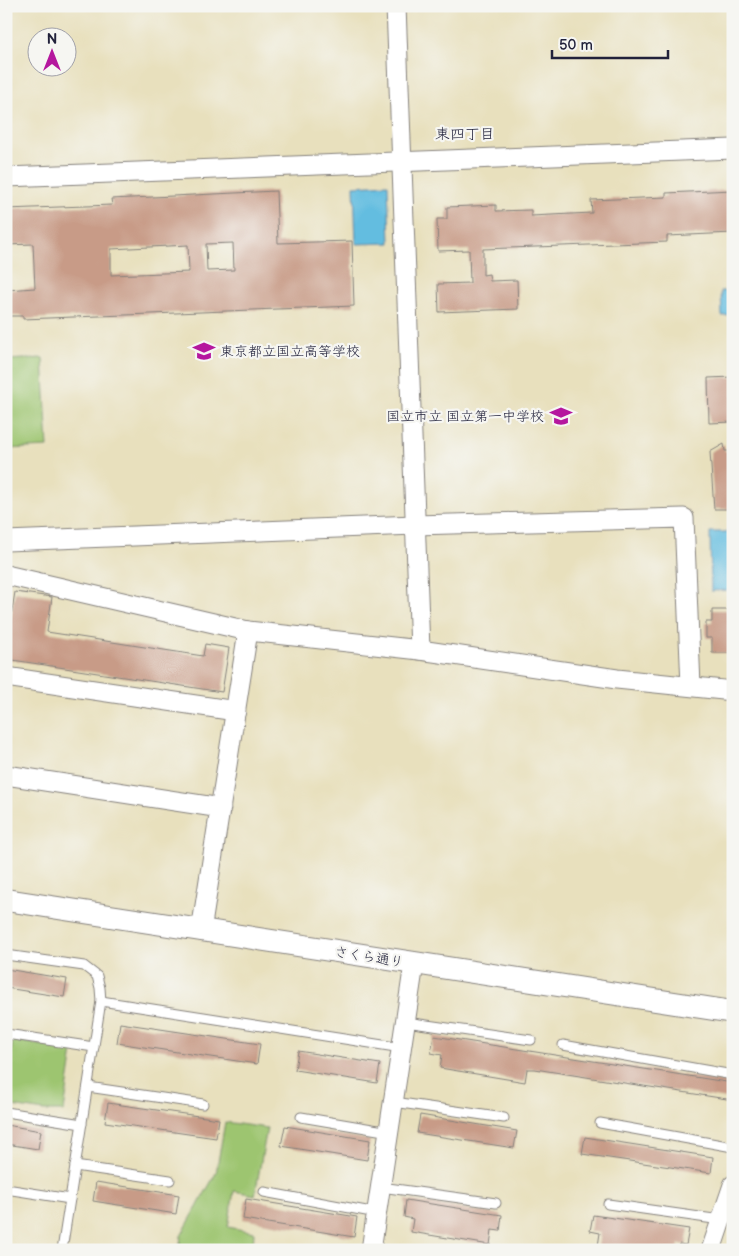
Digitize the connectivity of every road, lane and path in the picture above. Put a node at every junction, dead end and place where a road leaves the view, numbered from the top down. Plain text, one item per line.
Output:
1 (396, 6) edge
2 (733, 149) edge
3 (402, 162) junction
4 (6, 177) edge
5 (415, 525) junction
6 (6, 541) edge
7 (6, 576) edge
8 (248, 631) junction
9 (420, 650) junction
10 (6, 677) edge
11 (692, 686) junction
12 (733, 691) edge
13 (236, 711) junction
14 (6, 775) edge
15 (220, 808) junction
16 (6, 900) edge
17 (201, 931) junction
18 (6, 955) edge
19 (414, 964) junction
20 (101, 1001) junction
21 (733, 1012) edge
22 (406, 1022) junction
23 (6, 1034) edge
24 (531, 1040) dead end
25 (563, 1045) dead end
26 (94, 1047) junction
27 (402, 1048) junction
28 (733, 1075) edge
29 (88, 1087) junction
30 (394, 1102) junction
31 (203, 1104) dead end
32 (6, 1112) edge
33 (301, 1117) dead end
34 (504, 1118) dead end
35 (82, 1124) junction
36 (600, 1124) dead end
37 (390, 1132) junction
38 (733, 1147) edge
39 (75, 1166) junction
40 (170, 1180) dead end
41 (733, 1185) edge
42 (381, 1187) junction
43 (6, 1189) edge
44 (264, 1192) dead end
45 (70, 1199) junction
46 (496, 1203) dead end
47 (608, 1204) dead end
48 (377, 1213) junction
49 (726, 1214) edge
50 (62, 1250) edge
51 (371, 1250) edge
52 (710, 1250) edge

1 - 3 street
2 - 3 street
3 - 4 street
3 - 5 street
5 - 6 street
5 - 9 street
5 - 11 street
7 - 8 street
8 - 9 street
8 - 13 street
9 - 11 street
10 - 13 street
11 - 12 street
13 - 15 street
14 - 15 street
15 - 17 street
16 - 17 street, さくら通り
17 - 19 street, さくら通り
18 - 20 lane
19 - 21 street, さくら通り
19 - 22 street
20 - 26 lane
20 - 27 lane
22 - 24 lane
22 - 27 street
23 - 26 lane
25 - 28 lane
26 - 29 lane
27 - 30 street
29 - 31 lane
29 - 35 lane
30 - 34 lane
30 - 37 street
32 - 35 lane
33 - 37 lane
35 - 39 lane
36 - 38 lane
37 - 42 street
39 - 40 lane
39 - 45 lane
41 - 49 street
42 - 46 lane
42 - 48 street
43 - 45 lane
44 - 48 lane
45 - 50 lane
47 - 49 lane
48 - 51 street
49 - 52 street

